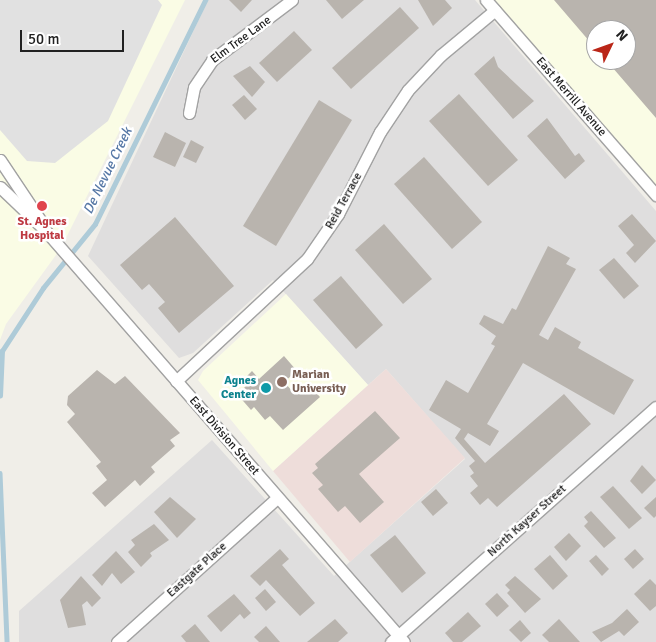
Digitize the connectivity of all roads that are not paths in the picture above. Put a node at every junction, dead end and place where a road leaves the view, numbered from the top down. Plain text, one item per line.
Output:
1 (292, 0) edge
2 (486, 0) edge
3 (495, 10) junction
4 (189, 113) dead end
5 (0, 160) edge
6 (0, 187) edge
7 (656, 195) edge
8 (45, 230) junction
9 (176, 381) junction
10 (656, 406) edge
11 (278, 498) junction
12 (398, 640) edge
13 (117, 642) edge

1 - 4 street, Elm Tree Lane
2 - 3 street, East Merrill Avenue
3 - 7 street, East Merrill Avenue
3 - 9 street, Reid Terrace
5 - 8 street, East Division Street
6 - 8 street, East Division Street
8 - 9 street, East Division Street
9 - 11 street, East Division Street
10 - 12 street, North Kayser Street
11 - 12 street, East Division Street
11 - 13 street, Eastgate Place

